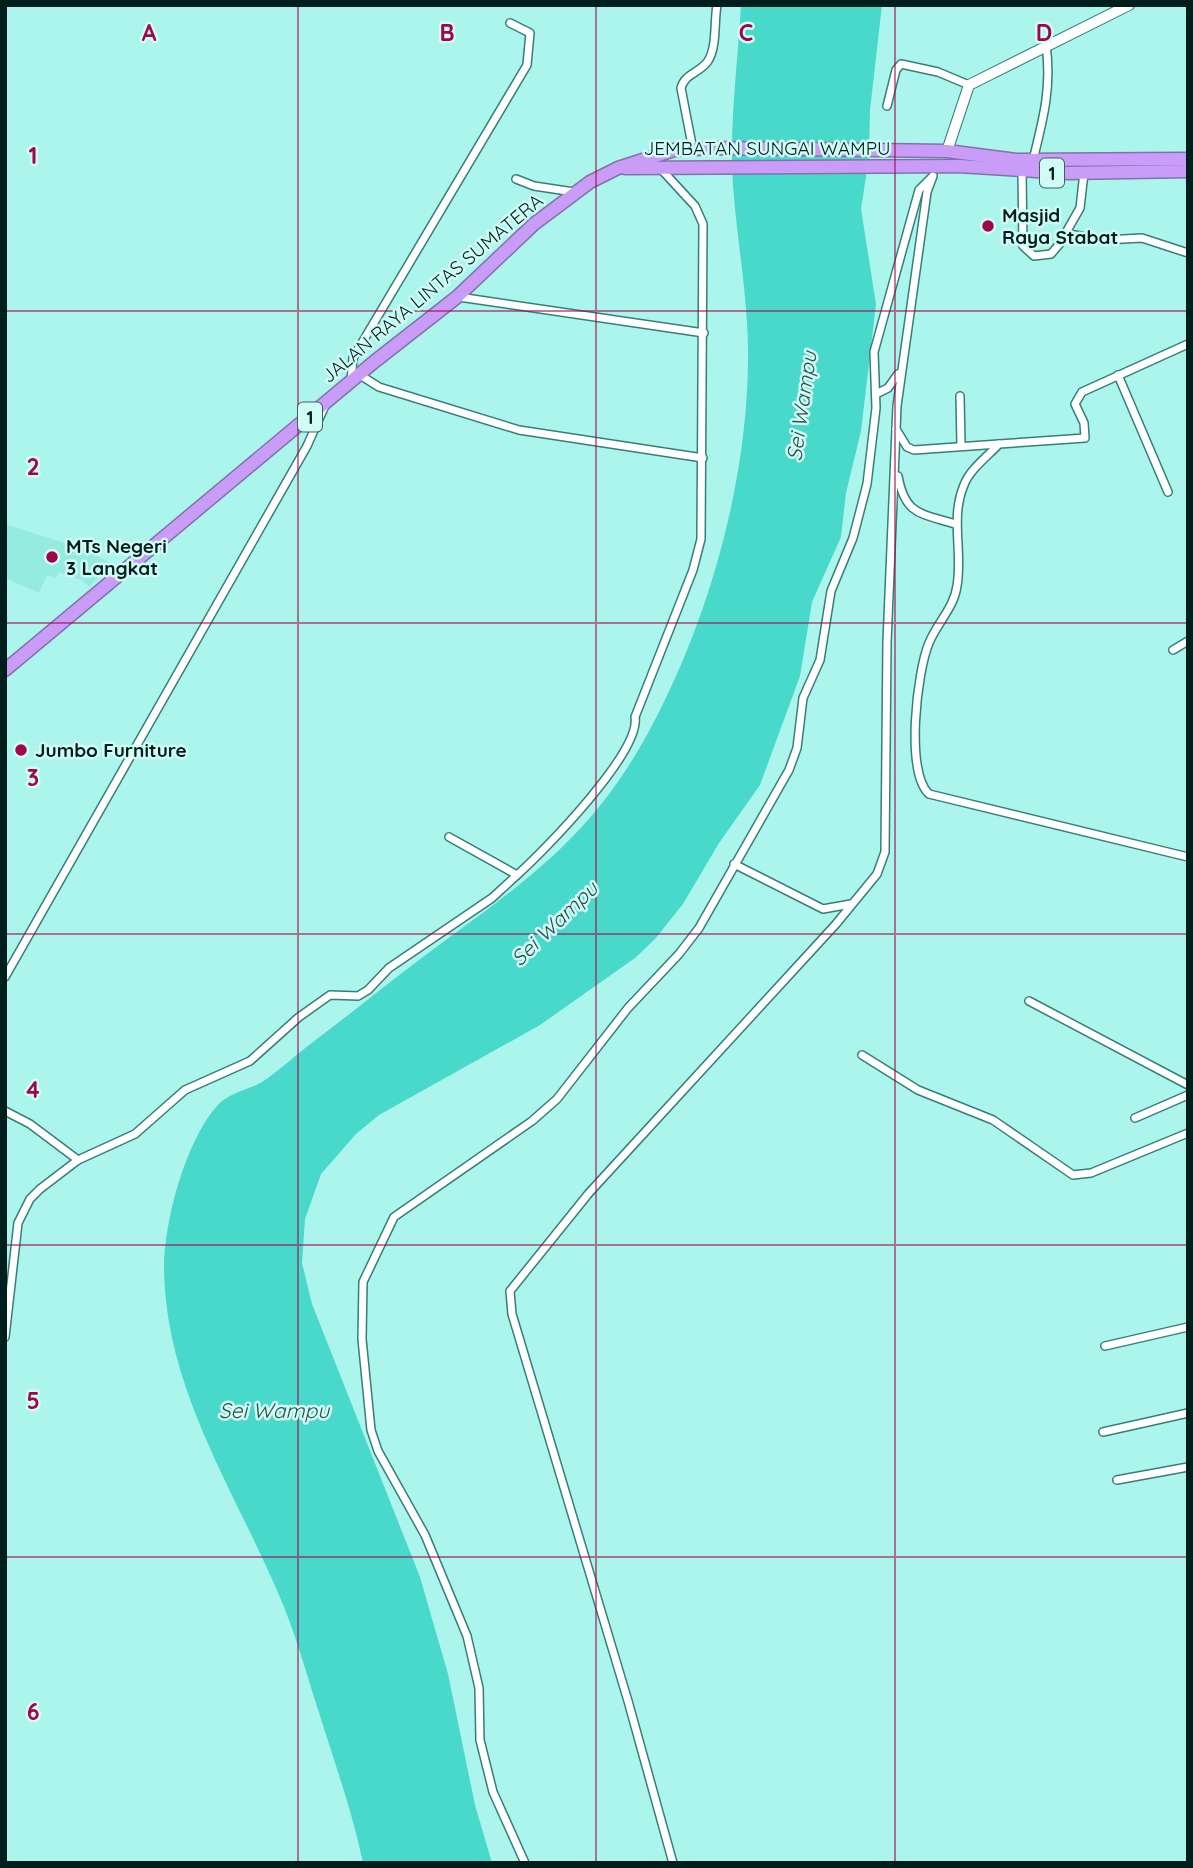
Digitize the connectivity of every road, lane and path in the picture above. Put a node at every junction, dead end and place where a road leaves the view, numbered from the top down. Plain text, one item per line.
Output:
1 (717, 5) edge
2 (1129, 5) edge
3 (1117, 8) edge
4 (510, 23) dead end
5 (1046, 45) junction
6 (969, 85) junction
7 (887, 106) dead end
8 (715, 148) joint
9 (693, 150) junction
10 (947, 152) junction
11 (652, 156) junction
12 (1188, 159) edge
13 (618, 168) junction
14 (660, 168) junction
15 (1030, 168) junction
16 (934, 172) junction
17 (1188, 172) edge
18 (1084, 173) junction
19 (516, 179) dead end
20 (575, 192) junction
21 (1064, 236) junction
22 (1188, 253) edge
23 (457, 297) junction
24 (704, 333) junction
25 (1188, 344) edge
26 (901, 367) junction
27 (1118, 375) junction
28 (356, 379) junction
29 (876, 394) junction
30 (960, 396) dead end
31 (326, 404) junction
32 (896, 429) junction
33 (999, 444) junction
34 (961, 445) junction
35 (703, 458) junction
36 (895, 465) junction
37 (1168, 492) dead end
38 (956, 524) junction
39 (1188, 641) edge
40 (1173, 650) dead end
41 (5, 670) edge
42 (449, 838) dead end
43 (1188, 857) edge
44 (734, 864) junction
45 (517, 875) junction
46 (852, 904) junction
47 (5, 978) edge
48 (1029, 1001) dead end
49 (862, 1055) dead end
50 (1188, 1074) edge
51 (1185, 1084) edge
52 (1188, 1095) edge
53 (5, 1111) edge
54 (1135, 1118) dead end
55 (1188, 1133) edge
56 (78, 1160) junction
57 (5, 1240) edge
58 (14, 1244) junction
59 (1188, 1327) edge
60 (5, 1337) edge
61 (1105, 1346) dead end
62 (1188, 1413) edge
63 (1103, 1432) dead end
64 (1188, 1467) edge
65 (1117, 1480) dead end
66 (525, 1863) edge
67 (673, 1863) edge

1 - 9 street
2 - 3 street
3 - 5 street
4 - 28 street
5 - 6 street
5 - 15 street
6 - 7 street
6 - 10 street
8 - 9 highway, JALAN RAYA LINTAS SUMATERA / 1
8 - 10 highway, JEMBATAN SUNGAI WAMPU / 1
9 - 11 highway, JALAN RAYA LINTAS SUMATERA / 1
10 - 15 highway, 1
11 - 13 highway, JALAN RAYA LINTAS SUMATERA / 1
11 - 14 street
12 - 15 highway, 1
13 - 14 highway, JEMBATAN SUNGAI WAMPU / 1
13 - 20 highway, JALAN RAYA LINTAS SUMATERA / 1
14 - 16 highway, JEMBATAN SUNGAI WAMPU / 1
14 - 24 street
15 - 16 highway, 1
15 - 18 highway, 1
15 - 21 street
16 - 26 street
16 - 29 street
17 - 18 highway, 1
18 - 21 street
19 - 20 street
20 - 23 highway, JALAN RAYA LINTAS SUMATERA / 1
21 - 22 street
23 - 24 street
23 - 28 highway, JALAN RAYA LINTAS SUMATERA / 1
24 - 35 street
25 - 27 street
26 - 29 street
26 - 32 street
27 - 33 street
27 - 37 street
28 - 31 highway, JALAN RAYA LINTAS SUMATERA / 1
28 - 35 street
29 - 44 street
30 - 34 street
31 - 41 highway, JALAN RAYA LINTAS SUMATERA / 1
31 - 47 street
32 - 34 street
32 - 36 street
33 - 34 street
33 - 38 street
35 - 45 street
36 - 38 street
36 - 46 street
38 - 43 street
39 - 40 street
42 - 45 street
44 - 46 street
44 - 66 street
45 - 56 street
46 - 67 street
48 - 51 street
49 - 55 street
50 - 51 street
52 - 54 street
53 - 56 street
56 - 58 street
57 - 58 street
58 - 60 street
59 - 61 street
62 - 63 street
64 - 65 street

